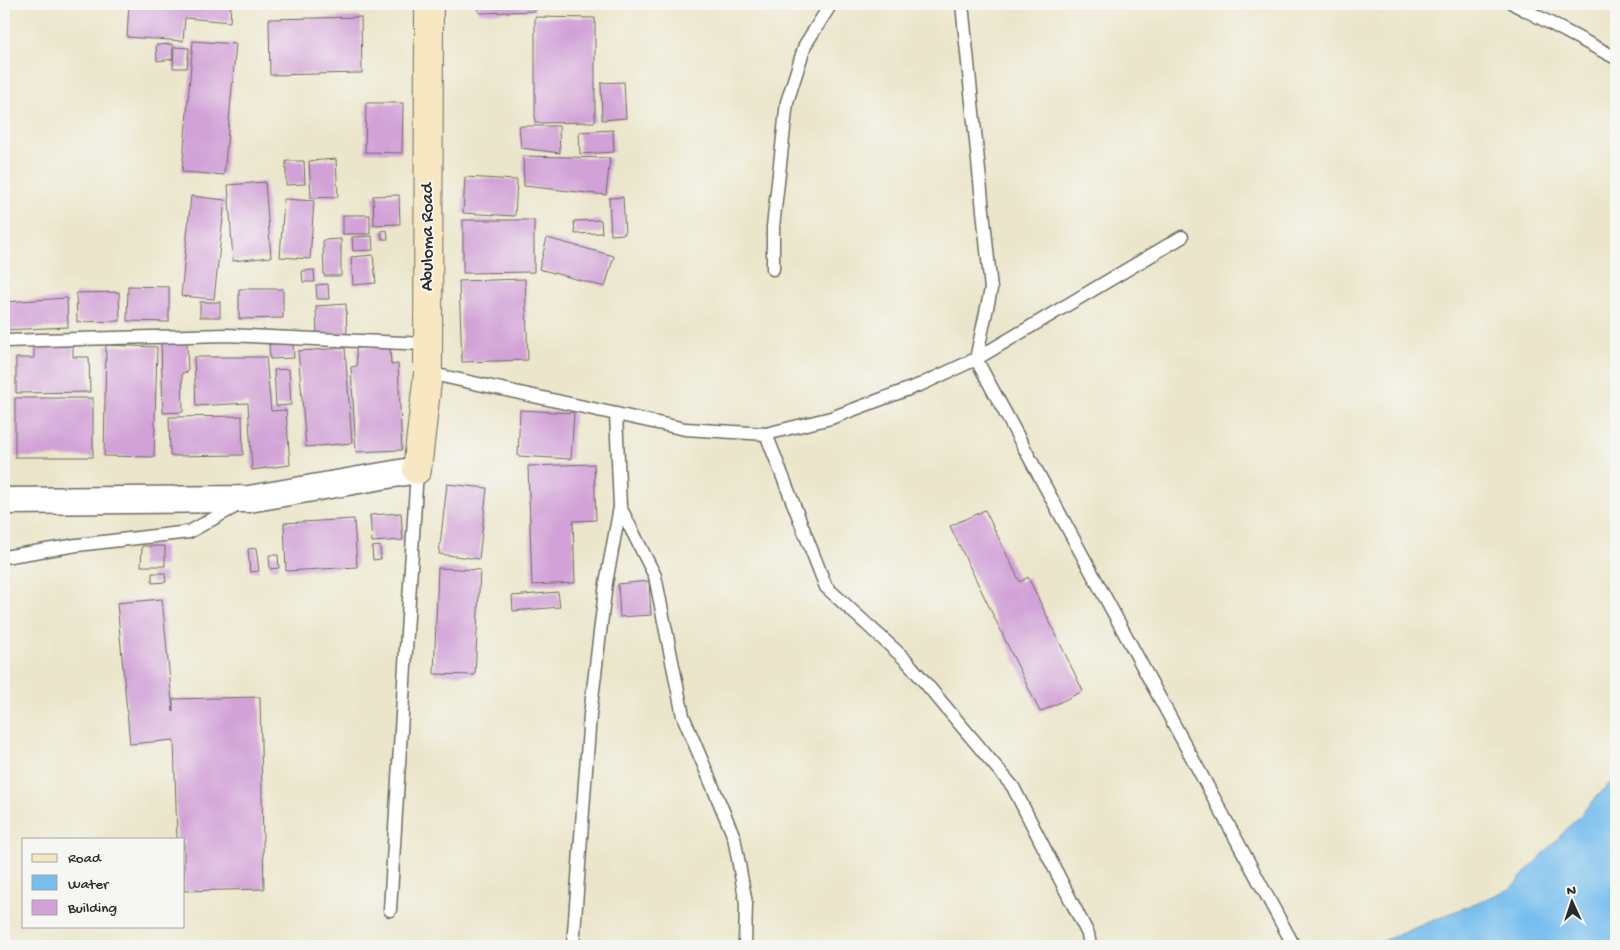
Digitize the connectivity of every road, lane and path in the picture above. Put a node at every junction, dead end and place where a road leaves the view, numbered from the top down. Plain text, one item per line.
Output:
1 (429, 4) edge
2 (831, 4) edge
3 (962, 4) edge
4 (1514, 4) edge
5 (1616, 58) edge
6 (1182, 237) dead end
7 (773, 269) dead end
8 (4, 341) edge
9 (427, 344) junction
10 (976, 359) junction
11 (428, 373) junction
12 (616, 414) junction
13 (766, 434) junction
14 (417, 470) junction
15 (249, 500) junction
16 (4, 501) edge
17 (620, 507) junction
18 (4, 557) edge
19 (390, 910) dead end
20 (573, 946) edge
21 (745, 946) edge
22 (1090, 946) edge
23 (1294, 946) edge

1 - 9 street, Abuloma Road
2 - 7 lane
3 - 10 lane
4 - 5 lane
6 - 10 lane
8 - 9 lane
9 - 11 street, Abuloma Road
10 - 13 lane
10 - 23 lane
11 - 12 lane
11 - 14 street, Abuloma Road
12 - 13 lane
12 - 17 lane
13 - 22 lane
14 - 15 street
14 - 19 lane
15 - 16 street
15 - 18 lane
17 - 20 lane
17 - 21 lane

